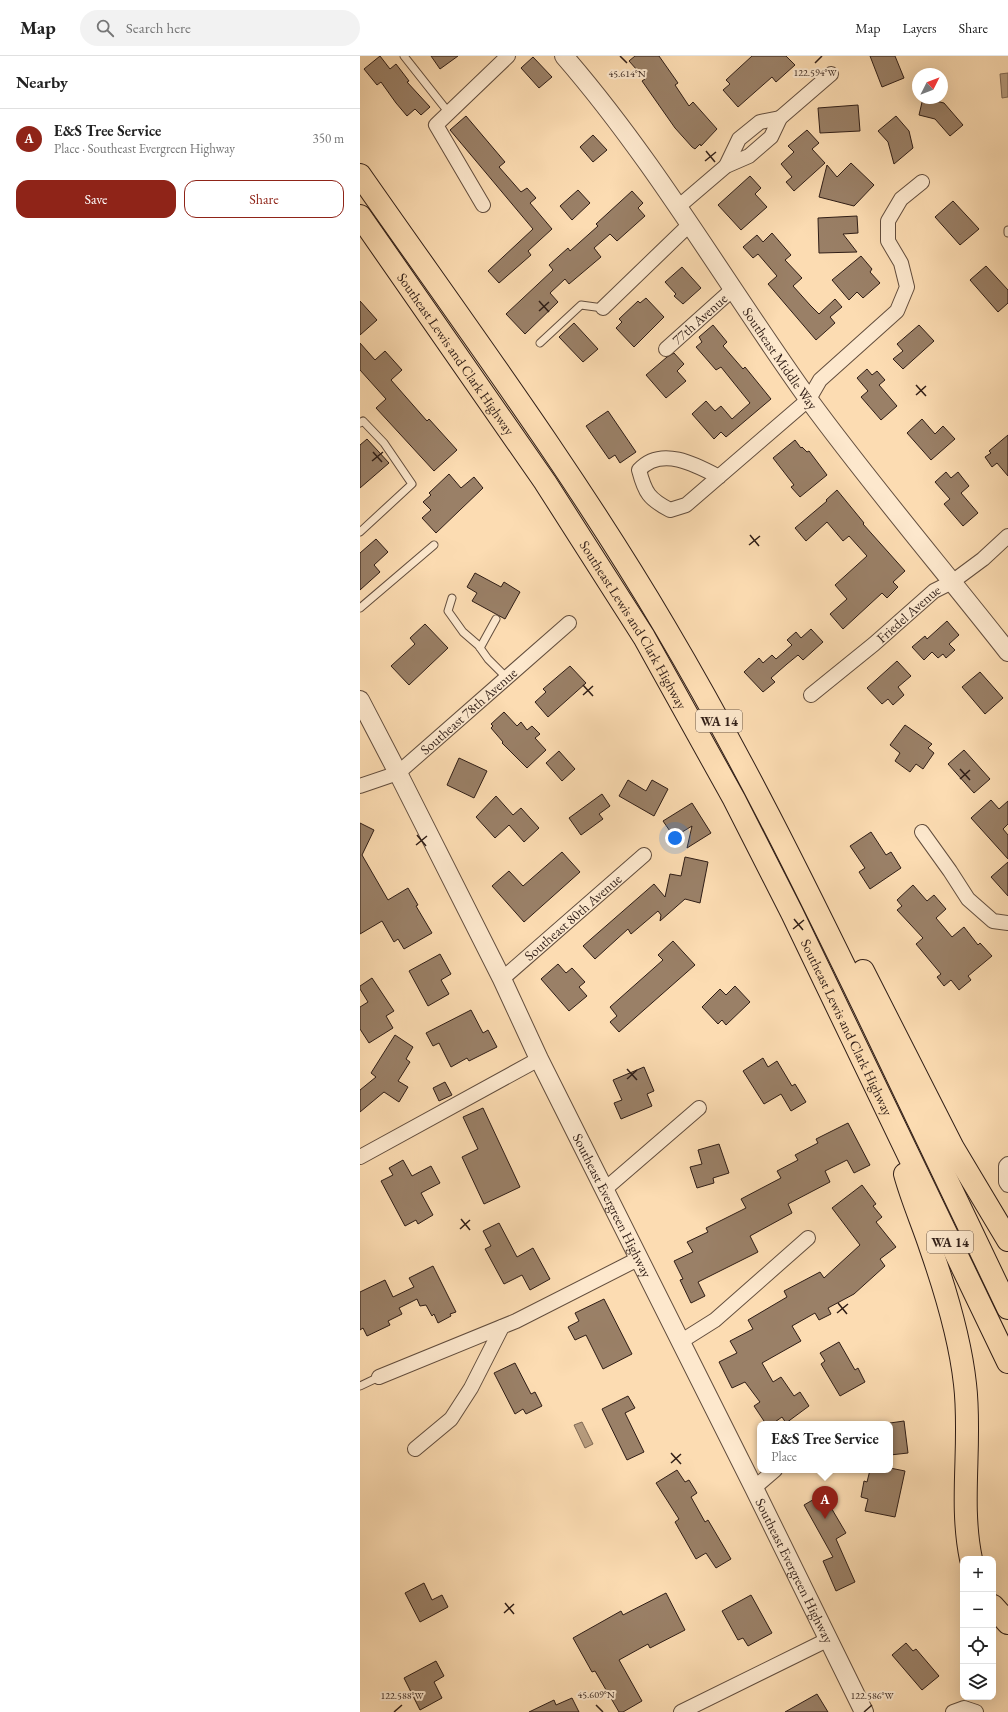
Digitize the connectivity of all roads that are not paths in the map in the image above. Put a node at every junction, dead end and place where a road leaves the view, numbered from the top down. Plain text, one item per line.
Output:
1 (404, 56) edge
2 (508, 56) edge
3 (564, 56) edge
4 (831, 74) dead end
5 (449, 113) junction
6 (780, 118) junction
7 (726, 166) junction
8 (360, 175) edge
9 (922, 182) dead end
10 (483, 205) dead end
11 (678, 207) junction
12 (360, 216) edge
13 (689, 225) junction
14 (733, 289) junction
15 (603, 308) joint
16 (540, 343) dead end
17 (666, 349) dead end
18 (809, 400) junction
19 (360, 423) edge
20 (719, 476) junction
21 (360, 532) edge
22 (1008, 536) edge
23 (434, 545) dead end
24 (952, 582) junction
25 (452, 598) dead end
26 (360, 608) edge
27 (496, 619) dead end
28 (569, 623) dead end
29 (480, 648) junction
30 (1008, 652) edge
31 (507, 678) junction
32 (812, 695) dead end
33 (360, 700) edge
34 (398, 773) junction
35 (360, 786) edge
36 (922, 832) dead end
37 (644, 855) dead end
38 (813, 903) junction
39 (1008, 923) edge
40 (502, 980) junction
41 (539, 1059) junction
42 (699, 1108) dead end
43 (893, 1122) junction
44 (360, 1157) edge
45 (1008, 1164) edge
46 (1008, 1185) edge
47 (604, 1190) junction
48 (808, 1238) dead end
49 (1008, 1240) edge
50 (638, 1259) junction
51 (1008, 1308) edge
52 (502, 1327) junction
53 (680, 1342) junction
54 (1008, 1362) edge
55 (379, 1377) joint
56 (360, 1386) edge
57 (416, 1449) dead end
58 (772, 1473) edge
59 (754, 1488) junction
60 (970, 1556) edge
61 (996, 1609) edge
62 (1008, 1623) edge
63 (827, 1640) junction
64 (681, 1712) edge
65 (864, 1712) edge

1 - 5 lane
2 - 5 street
3 - 11 street, Southeast Middle Way
4 - 6 street
5 - 10 street
6 - 7 street
6 - 7 street
7 - 11 street
8 - 38 highway, Southeast Lewis and Clark Highway / WA 14
9 - 18 street
11 - 13 street, Southeast Middle Way
12 - 43 highway, Southeast Lewis and Clark Highway / WA 14
13 - 14 street, Southeast Middle Way
13 - 15 street
14 - 17 street, 77th Avenue
14 - 18 street, Southeast Middle Way
15 - 16 lane
18 - 20 street
18 - 24 street, Southeast Middle Way
19 - 21 lane
20 - 20 street
22 - 24 street, Friedel Avenue
23 - 26 lane
24 - 30 street, Southeast Middle Way
24 - 32 street, Friedel Avenue
25 - 29 lane
27 - 29 lane
28 - 31 street, Southeast 78th Avenue
29 - 31 lane
31 - 34 street, Southeast 78th Avenue
33 - 34 street, Southeast Evergreen Highway
34 - 35 street, Southeast 78th Avenue
34 - 40 street, Southeast Evergreen Highway
36 - 39 street
37 - 40 street, Southeast 80th Avenue
38 - 49 highway
38 - 51 highway, Southeast Lewis and Clark Highway / WA 14
40 - 41 street, Southeast Evergreen Highway
41 - 44 street
41 - 47 street, Southeast Evergreen Highway
42 - 47 street
43 - 54 highway, Southeast Lewis and Clark Highway / WA 14
43 - 60 highway
45 - 46 street
47 - 50 street, Southeast Evergreen Highway
48 - 53 street
50 - 52 street
50 - 53 street, Southeast Evergreen Highway
52 - 55 street
52 - 57 street
53 - 59 street, Southeast Evergreen Highway
55 - 56 lane
58 - 59 street
59 - 63 street, Southeast Evergreen Highway
61 - 62 highway
63 - 64 street
63 - 65 street, Southeast Evergreen Highway

